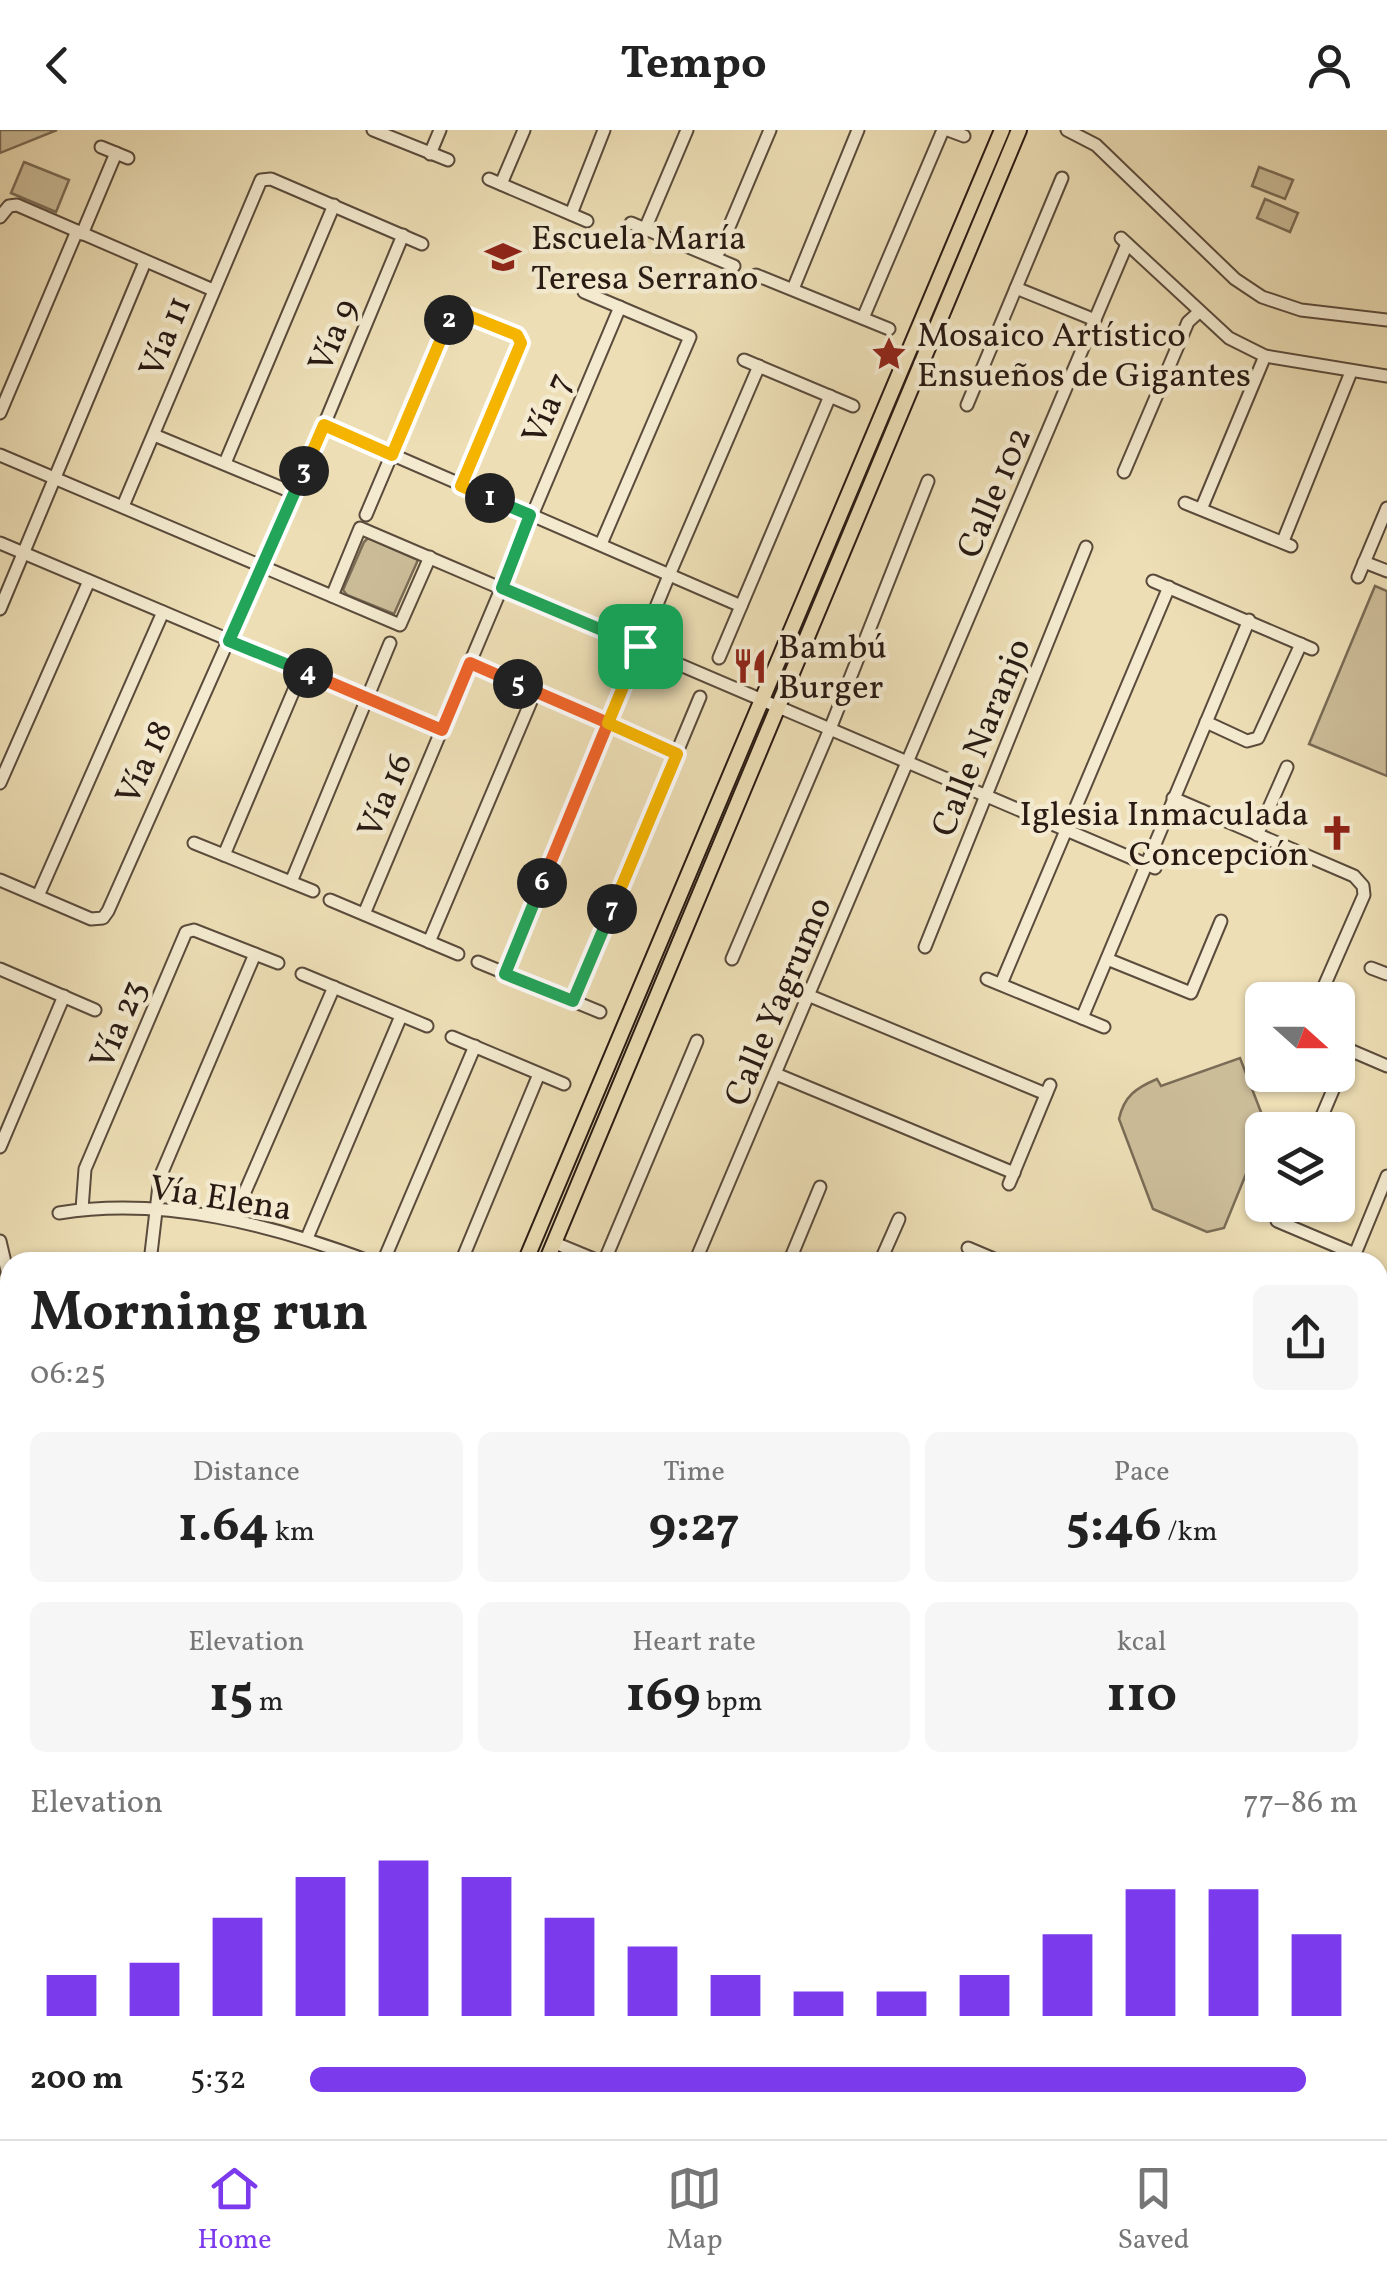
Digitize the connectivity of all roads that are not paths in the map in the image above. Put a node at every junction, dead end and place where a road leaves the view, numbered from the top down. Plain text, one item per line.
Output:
1 (373, 130) edge
2 (440, 130) edge
3 (524, 130) edge
4 (604, 130) edge
5 (687, 130) edge
6 (770, 130) edge
7 (858, 130) edge
8 (946, 130) edge
9 (1002, 130) edge
10 (1019, 130) edge
11 (1067, 130) edge
12 (964, 136) dead end
13 (101, 146) dead end
14 (430, 154) junction
15 (448, 160) dead end
16 (1062, 178) dead end
17 (334, 205) junction
18 (4, 211) edge
19 (570, 214) junction
20 (587, 220) dead end
21 (632, 223) dead end
22 (646, 229) junction
23 (79, 232) junction
24 (403, 235) junction
25 (422, 244) dead end
26 (716, 258) junction
27 (145, 262) junction
28 (734, 266) dead end
29 (756, 275) dead end
30 (1016, 288) junction
31 (792, 289) junction
32 (213, 290) junction
33 (584, 292) dead end
34 (620, 307) junction
35 (1199, 312) junction
36 (862, 318) junction
37 (1095, 320) junction
38 (1387, 320) edge
39 (889, 329) dead end
40 (1266, 356) junction
41 (744, 360) dead end
42 (759, 366) junction
43 (1352, 372) junction
44 (1387, 376) edge
45 (830, 396) junction
46 (967, 405) dead end
47 (853, 406) dead end
48 (0, 412) edge
49 (324, 425) junction
50 (154, 435) junction
51 (0, 455) edge
52 (392, 455) junction
53 (225, 464) junction
54 (1124, 472) dead end
55 (56, 478) junction
56 (928, 481) dead end
57 (461, 486) junction
58 (294, 492) junction
59 (1185, 502) dead end
60 (124, 506) junction
61 (1202, 507) junction
62 (1387, 508) edge
63 (366, 515) dead end
64 (530, 515) junction
65 (0, 543) edge
66 (600, 544) junction
67 (1086, 547) dead end
68 (24, 553) junction
69 (430, 557) junction
70 (1364, 562) junction
71 (262, 566) junction
72 (1387, 571) edge
73 (670, 574) junction
74 (1358, 577) dead end
75 (89, 581) junction
76 (1154, 581) dead end
77 (1169, 587) junction
78 (502, 588) junction
79 (332, 596) junction
80 (741, 606) junction
81 (0, 609) edge
82 (163, 612) junction
83 (1249, 620) junction
84 (229, 641) junction
85 (390, 643) dead end
86 (640, 646) junction
87 (719, 658) dead end
88 (470, 663) junction
89 (302, 671) junction
90 (535, 692) junction
91 (700, 696) dead end
92 (368, 699) junction
93 (769, 704) junction
94 (1206, 722) junction
95 (608, 723) junction
96 (830, 729) junction
97 (442, 730) junction
98 (677, 754) junction
99 (909, 762) junction
100 (1287, 767) dead end
101 (0, 783) edge
102 (988, 795) junction
103 (1174, 798) junction
104 (1066, 829) junction
105 (1257, 835) junction
106 (194, 843) dead end
107 (224, 855) junction
108 (1151, 866) junction
109 (1, 881) edge
110 (291, 882) junction
111 (313, 891) dead end
112 (38, 896) junction
113 (330, 900) dead end
114 (364, 914) junction
115 (1221, 922) dead end
116 (429, 942) junction
117 (925, 947) dead end
118 (256, 954) junction
119 (458, 954) dead end
120 (1107, 958) junction
121 (732, 960) dead end
122 (478, 962) dead end
123 (278, 963) dead end
124 (1372, 968) dead end
125 (0, 969) edge
126 (302, 974) dead end
127 (505, 974) junction
128 (1387, 974) edge
129 (986, 979) dead end
130 (1326, 982) edge
131 (1000, 984) junction
132 (334, 987) junction
133 (64, 996) junction
134 (810, 996) junction
135 (573, 1001) junction
136 (95, 1010) dead end
137 (600, 1012) dead end
138 (401, 1016) junction
139 (1082, 1018) junction
140 (427, 1026) dead end
141 (1104, 1028) dead end
142 (452, 1037) dead end
143 (697, 1041) dead end
144 (474, 1046) junction
145 (1355, 1053) edge
146 (1387, 1066) edge
147 (540, 1074) junction
148 (776, 1074) junction
149 (564, 1084) dead end
150 (0, 1147) edge
151 (1387, 1176) edge
152 (820, 1187) dead end
153 (82, 1209) junction
154 (154, 1210) junction
155 (58, 1213) dead end
156 (238, 1220) junction
157 (898, 1220) dead end
158 (1279, 1222) edge
159 (306, 1238) junction
160 (555, 1243) junction
161 (151, 1252) edge
162 (344, 1252) edge
163 (387, 1252) edge
164 (465, 1252) edge
165 (528, 1252) edge
166 (551, 1252) edge
167 (577, 1252) edge
168 (606, 1252) edge
169 (699, 1252) edge
170 (793, 1252) edge
171 (884, 1252) edge
172 (1350, 1252) edge
173 (1356, 1252) edge

1 - 14 street
2 - 14 street
3 - 19 street
4 - 19 street
5 - 22 street
6 - 26 street
7 - 31 street
8 - 12 street
8 - 36 street
9 - 93 main road
10 - 93 main road
11 - 38 street
13 - 23 street
14 - 15 street
16 - 30 street
17 - 24 street
17 - 32 street, Vía 11
17 - 53 street
18 - 23 street
19 - 20 street
21 - 22 street
22 - 26 street
23 - 27 street
23 - 48 street
24 - 25 street
24 - 49 street, Vía 9
26 - 28 street
27 - 32 street
27 - 55 street
29 - 31 street
30 - 37 street
30 - 46 street
31 - 36 street
32 - 50 street, Vía 11
33 - 34 street
34 - 64 street, Vía 7
34 - 66 street
35 - 37 street, Calle 102
35 - 40 street
35 - 54 street
36 - 39 street
37 - 99 street, Calle 102
40 - 43 street
40 - 61 street
41 - 42 street
42 - 45 street
42 - 73 street
43 - 44 street
43 - 61 street
45 - 47 street
45 - 80 street
49 - 52 street
49 - 58 street, Vía 9
50 - 53 street
50 - 60 street, Vía 11
51 - 55 street
52 - 57 street
52 - 57 street
52 - 63 street
53 - 58 street
55 - 60 street
55 - 68 street
56 - 96 street
57 - 64 street
58 - 71 street, Vía 9
59 - 61 street
60 - 71 street
62 - 70 street
64 - 66 street
64 - 78 street, Vía 7
65 - 68 street
66 - 73 street
67 - 102 street, Calle Naranjo
68 - 75 street
68 - 81 street
69 - 78 street
69 - 79 street
69 - 79 street
70 - 72 street
70 - 74 street
71 - 79 street
71 - 84 street, Vía 18
73 - 80 street
73 - 86 street
75 - 82 street
75 - 101 street
76 - 77 street
77 - 83 street
77 - 104 street
78 - 86 street
78 - 88 street, Vía 16
80 - 87 street
82 - 84 street
82 - 112 street, Vía 18
83 - 94 street
83 - 94 street
84 - 89 street
84 - 112 street, Vía 18
85 - 92 street
86 - 93 street
86 - 95 street
88 - 90 street
88 - 97 street, Vía 16
89 - 92 street
89 - 107 street
90 - 95 street
90 - 116 street
91 - 98 street
92 - 97 street
92 - 110 street
93 - 96 street
93 - 160 main road
93 - 165 main road
94 - 103 street
95 - 98 street
95 - 127 street
96 - 99 street
96 - 121 street
97 - 114 street, Vía 16
98 - 135 street
99 - 102 street
99 - 134 street, Calle Yagrumo
100 - 105 street
102 - 104 street
102 - 117 street, Calle Naranjo
103 - 105 street
103 - 108 street
104 - 108 street
104 - 131 street
105 - 130 street
106 - 107 street
107 - 110 street
108 - 120 street
109 - 112 street, Vía 18
110 - 111 street
113 - 114 street
114 - 116 street
115 - 120 street
116 - 119 street
118 - 123 street, Vía 23
118 - 153 street, Vía 23
118 - 154 street
120 - 139 street
122 - 127 street
124 - 128 street
125 - 133 street
126 - 132 street
127 - 135 street
129 - 131 street
131 - 139 street
132 - 138 street
132 - 156 street
133 - 136 street
133 - 150 street
134 - 148 street, Calle Yagrumo
134 - 148 street
135 - 137 street
138 - 140 street
138 - 159 street
139 - 141 street
142 - 144 street
143 - 168 street
144 - 147 street
144 - 163 street
145 - 146 street
147 - 149 street
147 - 164 street
148 - 169 street, Calle Yagrumo
151 - 173 street
152 - 170 street
153 - 154 street, Vía Elena
153 - 155 street, Vía Elena
154 - 156 street, Vía Elena
154 - 161 street
156 - 159 street, Vía Elena
157 - 171 street
158 - 172 street
159 - 162 street, Vía Elena
160 - 166 main road
160 - 167 street

